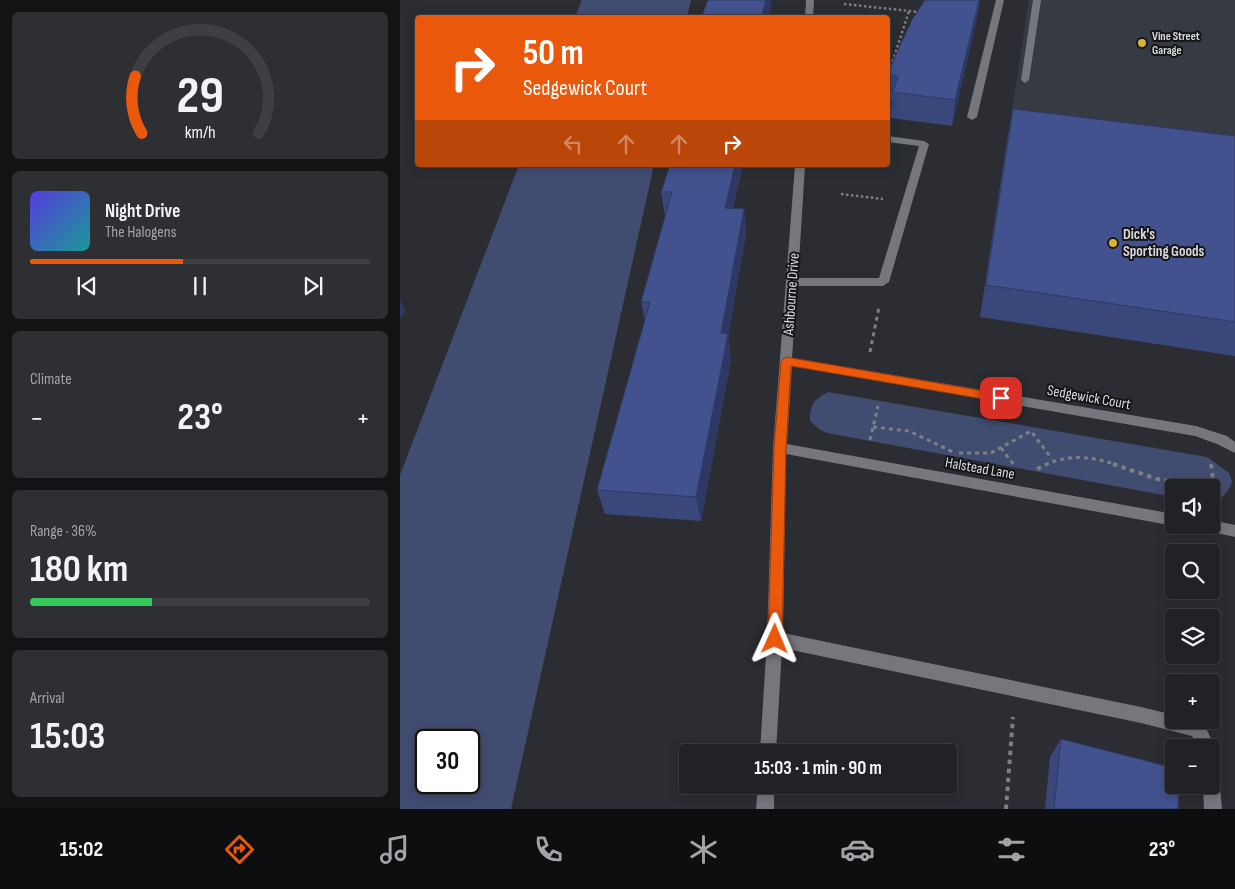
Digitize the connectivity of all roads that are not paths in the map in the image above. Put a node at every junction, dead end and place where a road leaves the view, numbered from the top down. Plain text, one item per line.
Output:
1 (810, 0) edge
2 (1000, 0) edge
3 (1037, 0) edge
4 (810, 15) edge
5 (1026, 80) dead end
6 (972, 117) dead end
7 (890, 139) edge
8 (800, 167) edge
9 (792, 282) junction
10 (786, 361) junction
11 (780, 448) junction
12 (1235, 448) edge
13 (1165, 518) edge
14 (1220, 528) edge
15 (1235, 531) edge
16 (775, 639) junction
17 (1202, 739) edge
18 (768, 744) edge
19 (766, 794) edge
20 (1212, 794) edge
21 (765, 809) edge
22 (1212, 809) edge

1 - 4 street
2 - 6 street
3 - 5 street
7 - 9 street
8 - 9 street, Ashbourne Drive
9 - 10 street, Ashbourne Drive
10 - 11 street, Ashbourne Drive
10 - 12 street, Sedgewick Court
11 - 13 street, Halstead Lane
11 - 16 street, Ashbourne Drive
14 - 15 street
16 - 17 street
16 - 18 street, Ashbourne Drive
19 - 21 street
20 - 22 street

